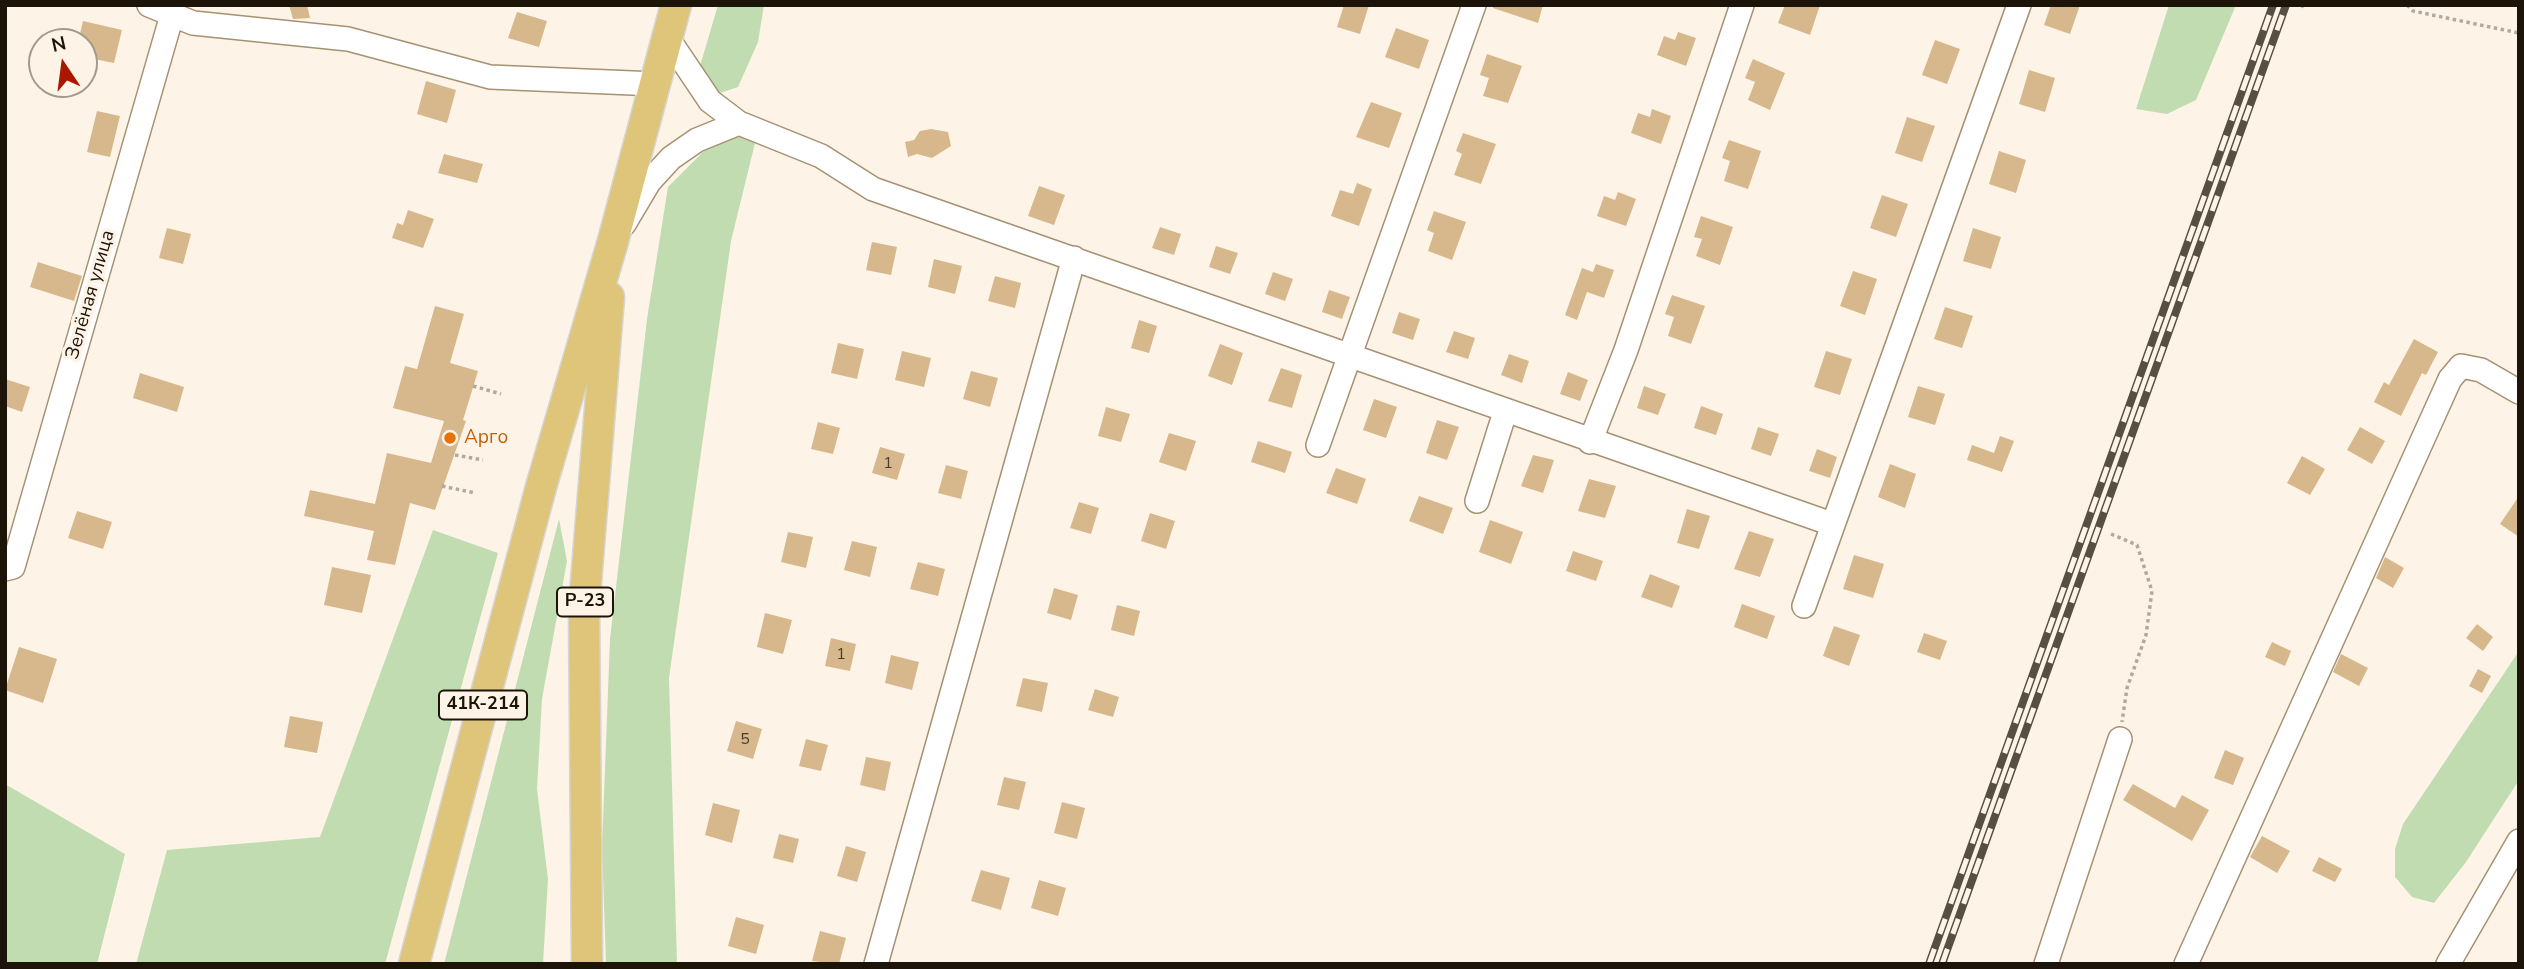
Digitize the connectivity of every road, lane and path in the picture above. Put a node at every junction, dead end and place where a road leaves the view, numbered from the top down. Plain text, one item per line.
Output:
1 (149, 5) edge
2 (676, 5) edge
3 (1475, 5) edge
4 (1741, 5) edge
5 (2019, 5) edge
6 (2407, 5) edge
7 (172, 15) junction
8 (2519, 33) edge
9 (667, 37) junction
10 (656, 84) junction
11 (739, 123) junction
12 (613, 241) junction
13 (1074, 258) junction
14 (1348, 356) junction
15 (473, 386) dead end
16 (2519, 392) edge
17 (500, 394) dead end
18 (1505, 412) junction
19 (1590, 442) junction
20 (1318, 445) dead end
21 (455, 455) dead end
22 (483, 460) dead end
23 (442, 486) dead end
24 (475, 493) dead end
25 (1477, 501) dead end
26 (1832, 524) junction
27 (2111, 534) dead end
28 (5, 569) edge
29 (1804, 606) dead end
30 (2120, 739) joint
31 (2519, 841) edge
32 (414, 964) edge
33 (587, 964) edge
34 (876, 964) edge
35 (2046, 964) edge
36 (2186, 964) edge
37 (2448, 964) edge

1 - 7 street
2 - 9 main road, Р-23
3 - 14 street
4 - 19 street
5 - 26 street
6 - 8 path
7 - 10 street
7 - 28 street, Зелёная улица
9 - 10 main road, Р-23
9 - 11 street
10 - 12 main road, Р-23
11 - 12 street
11 - 13 street
12 - 32 main road, 41К-214
12 - 33 main road, Р-23
13 - 14 street
13 - 34 street
14 - 18 street
14 - 20 street
15 - 17 path
16 - 36 street
18 - 19 street
18 - 25 street
19 - 26 street
21 - 22 path
23 - 24 path
26 - 29 street
27 - 30 path
30 - 35 street
31 - 37 street

